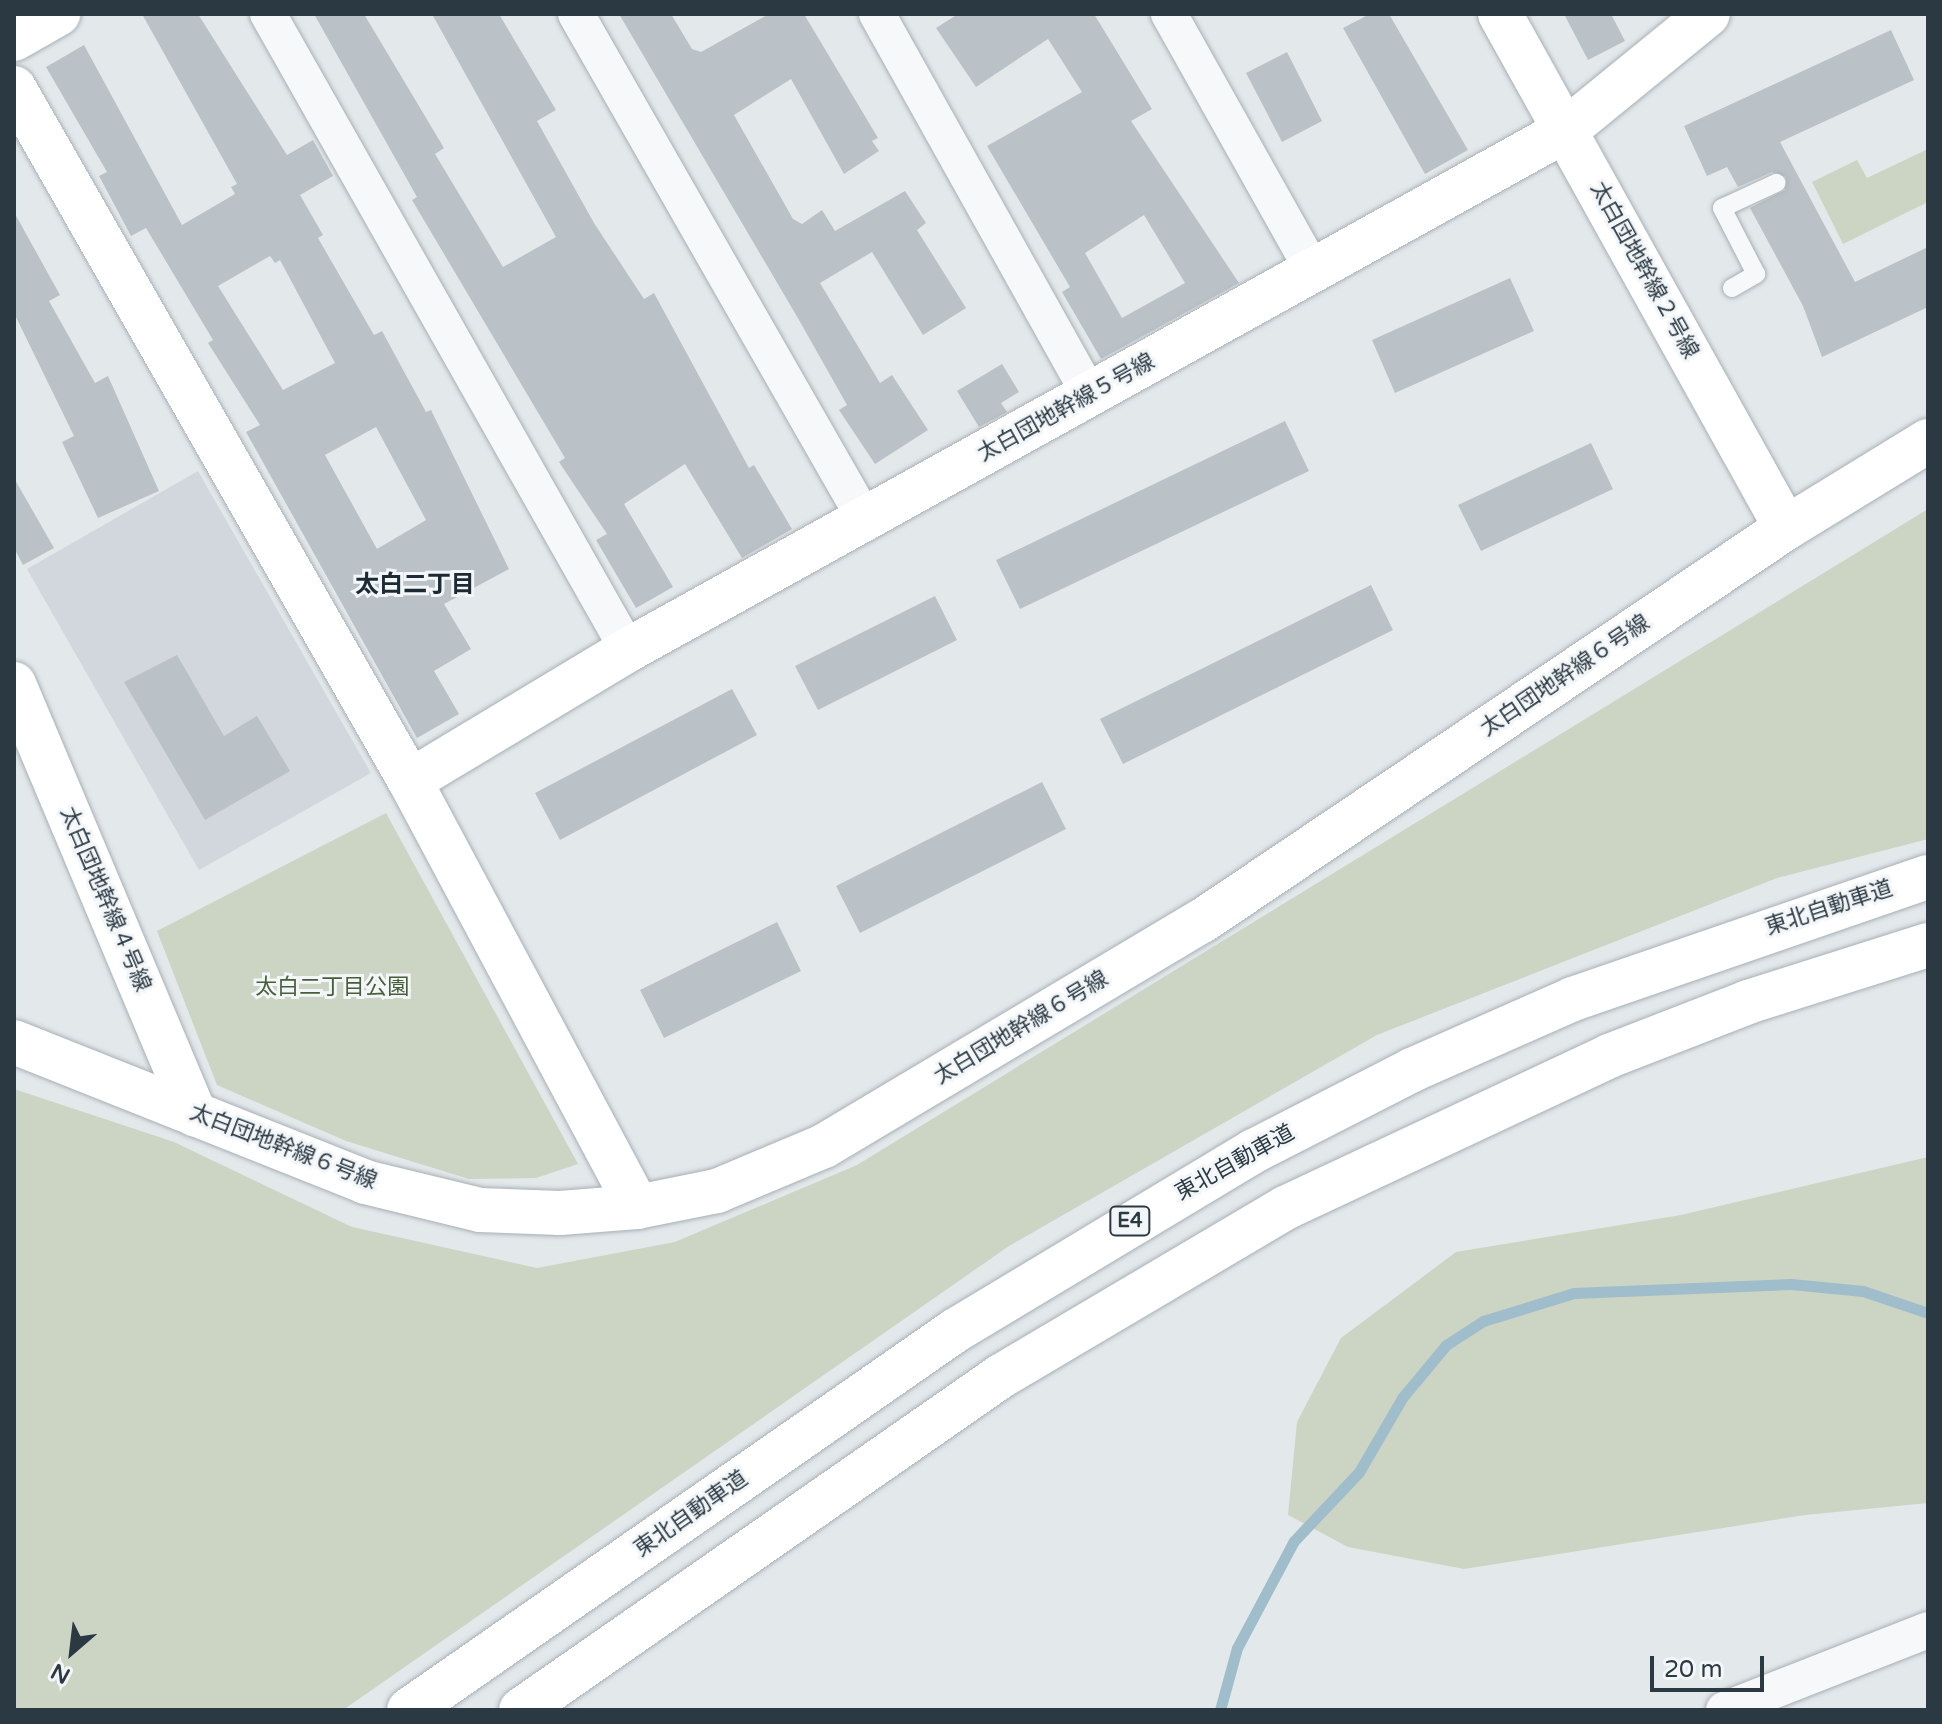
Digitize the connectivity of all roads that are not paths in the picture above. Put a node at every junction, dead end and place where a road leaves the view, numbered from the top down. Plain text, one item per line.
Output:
1 (58, 14) edge
2 (268, 14) edge
3 (576, 14) edge
4 (877, 14) edge
5 (1169, 14) edge
6 (1500, 14) edge
7 (1708, 14) edge
8 (14, 39) edge
9 (14, 88) edge
10 (1566, 130) junction
11 (1776, 183) dead end
12 (1313, 271) junction
13 (1732, 288) dead end
14 (1089, 394) junction
15 (1928, 441) edge
16 (866, 521) junction
17 (1786, 528) junction
18 (628, 650) junction
19 (14, 684) edge
20 (410, 781) junction
21 (1928, 877) edge
22 (1928, 945) edge
23 (14, 1042) edge
24 (195, 1114) junction
25 (637, 1207) junction
26 (1928, 1630) edge
27 (409, 1710) edge
28 (521, 1710) edge
29 (1724, 1710) edge

1 - 8 main road
2 - 18 street
3 - 16 street
4 - 14 street
5 - 12 street
6 - 10 main road, 太白団地幹線２号線
7 - 10 main road, 太白団地幹線５号線
9 - 20 main road
10 - 12 main road, 太白団地幹線５号線
10 - 17 main road, 太白団地幹線２号線
11 - 13 lane
12 - 14 main road, 太白団地幹線５号線
14 - 16 main road, 太白団地幹線５号線
15 - 17 main road, 太白団地幹線６号線
16 - 18 main road, 太白団地幹線５号線
17 - 25 main road, 太白団地幹線６号線
18 - 20 main road, 太白団地幹線５号線
19 - 24 main road, 太白団地幹線４号線
20 - 25 main road
21 - 27 main road, 東北自動車道 / E4
22 - 28 main road
23 - 24 main road, 太白団地幹線６号線
24 - 25 main road, 太白団地幹線６号線
26 - 29 street

